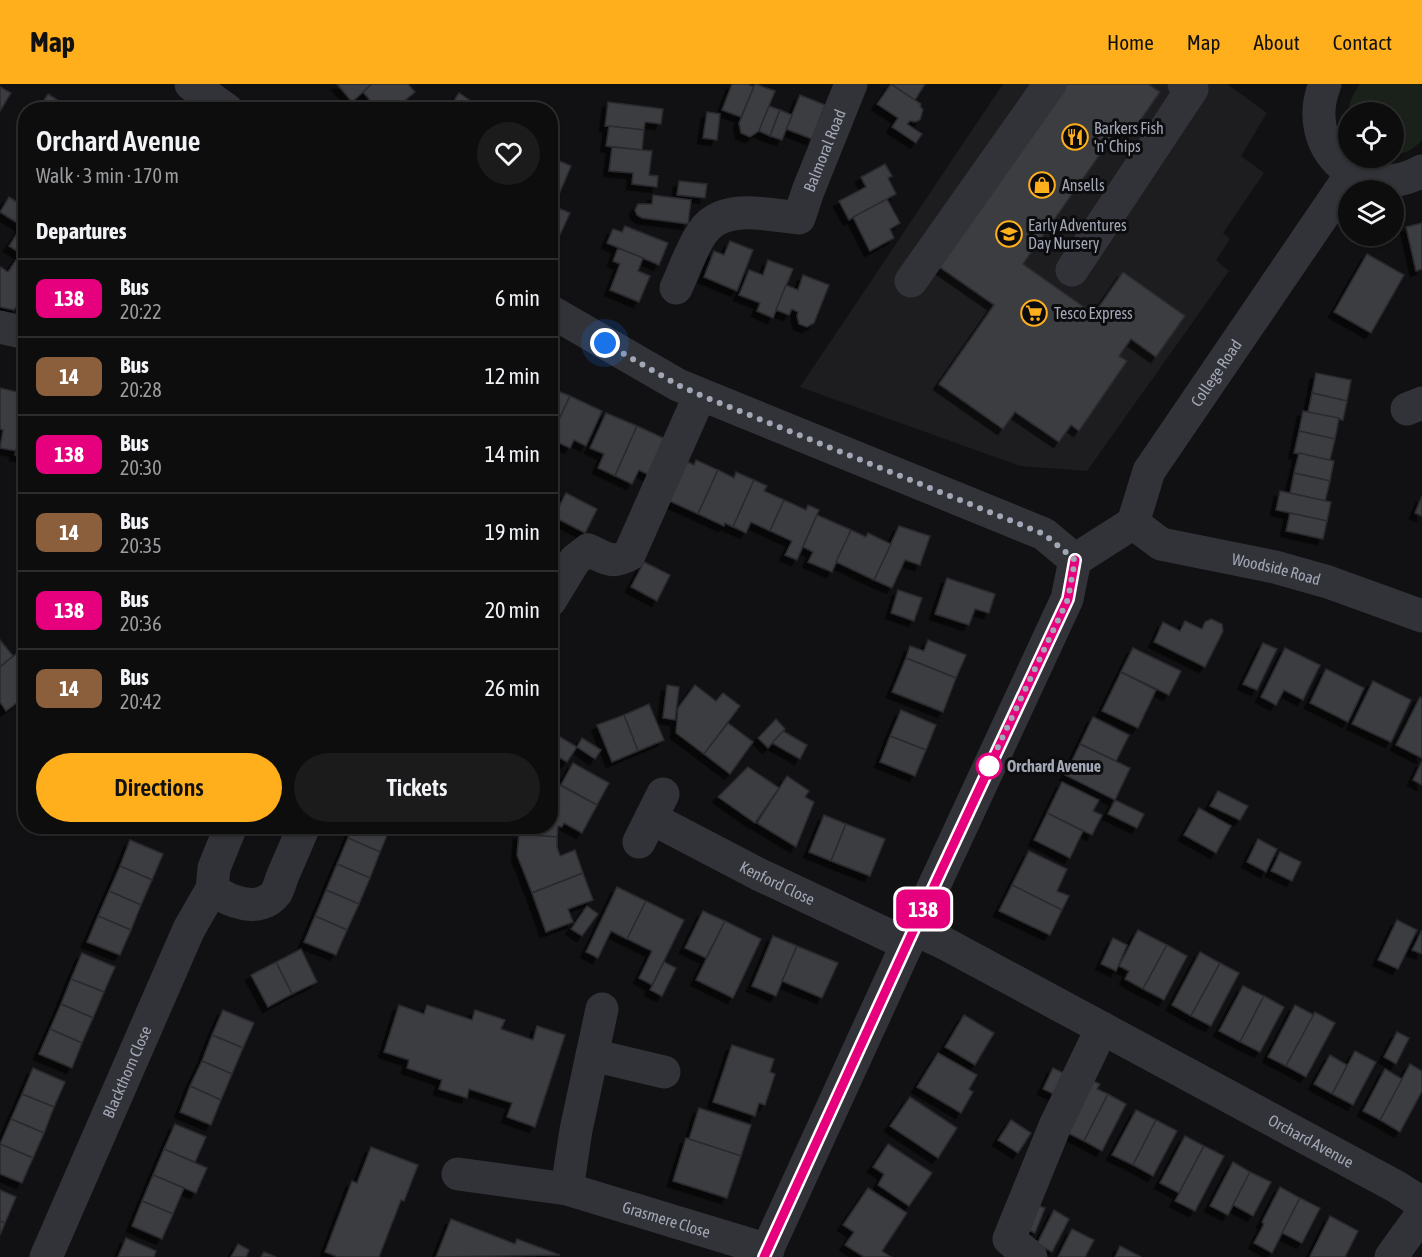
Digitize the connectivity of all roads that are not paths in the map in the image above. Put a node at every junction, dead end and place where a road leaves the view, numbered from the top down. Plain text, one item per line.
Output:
1 (191, 84) edge
2 (851, 84) edge
3 (1050, 84) edge
4 (1184, 84) edge
5 (1325, 84) edge
6 (216, 102) edge
7 (1422, 171) edge
8 (1353, 173) junction
9 (1072, 270) dead end
10 (911, 281) dead end
11 (676, 288) dead end
12 (558, 316) edge
13 (0, 327) edge
14 (18, 331) edge
15 (700, 395) junction
16 (1133, 523) junction
17 (1075, 560) junction
18 (558, 588) edge
19 (1422, 616) edge
20 (651, 818) dead end
21 (228, 834) edge
22 (301, 834) edge
23 (212, 890) junction
24 (910, 937) junction
25 (602, 1009) dead end
26 (1102, 1028) junction
27 (592, 1055) junction
28 (664, 1072) dead end
29 (458, 1174) dead end
30 (567, 1189) junction
31 (1422, 1203) edge
32 (1422, 1214) edge
33 (766, 1253) edge
34 (46, 1257) edge
35 (1031, 1257) edge
36 (1392, 1257) edge

1 - 6 street
2 - 11 street, Balmoral Road
3 - 10 street
4 - 9 street
5 - 8 street
7 - 8 street
8 - 16 street, College Road
12 - 15 street
13 - 14 street
15 - 17 street
15 - 18 street
16 - 17 street
16 - 19 street, Woodside Road
17 - 24 street
20 - 24 street, Kenford Close
21 - 23 street, Blackthorn Close
22 - 23 street
23 - 34 street, Blackthorn Close
24 - 26 street, Orchard Avenue
24 - 33 street
25 - 27 street
26 - 31 street, Orchard Avenue
26 - 35 street
27 - 28 street
27 - 30 street
29 - 30 street, Grasmere Close
30 - 33 street, Grasmere Close
32 - 36 street

